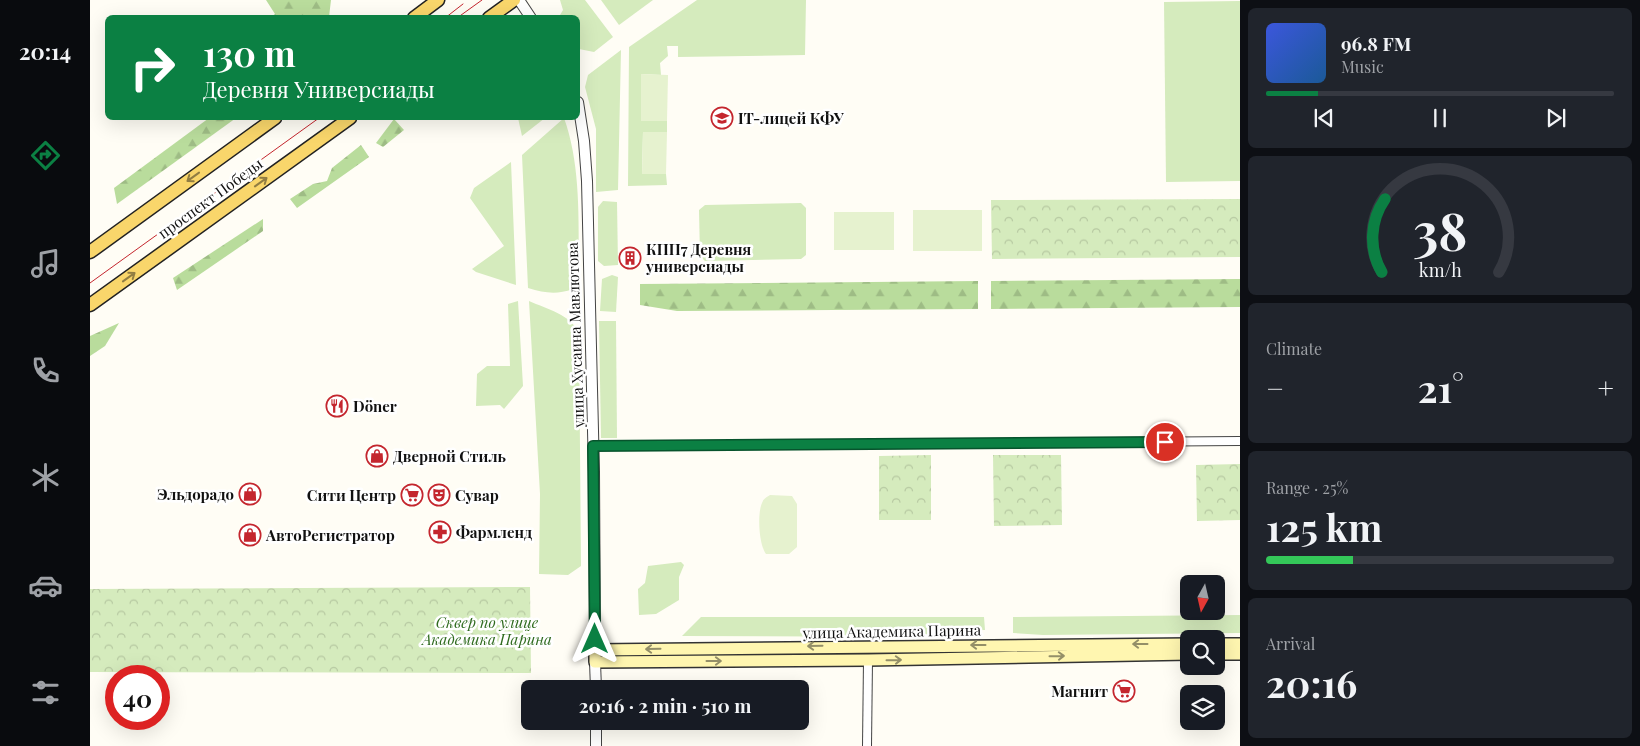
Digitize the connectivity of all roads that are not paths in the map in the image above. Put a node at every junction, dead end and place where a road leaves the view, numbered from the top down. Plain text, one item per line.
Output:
1 (438, 0) edge
2 (514, 0) edge
3 (519, 0) edge
4 (418, 15) edge
5 (493, 15) edge
6 (530, 15) edge
7 (580, 115) edge
8 (272, 120) edge
9 (347, 120) edge
10 (90, 252) edge
11 (90, 306) edge
12 (1240, 442) edge
13 (593, 446) junction
14 (1180, 644) edge
15 (1225, 644) edge
16 (1240, 644) edge
17 (868, 646) junction
18 (595, 650) junction
19 (1078, 650) junction
20 (1180, 654) edge
21 (1225, 654) edge
22 (1240, 654) edge
23 (868, 660) junction
24 (595, 662) junction
25 (596, 680) edge
26 (596, 730) edge
27 (596, 746) edge
28 (867, 746) edge

1 - 4 main road
2 - 5 main road
3 - 6 street
7 - 13 street, улица Хусаина Мавлютова
8 -> 10 main road, проспект Победы
11 -> 9 main road, проспект Победы
12 - 13 street
13 - 18 street, улица Хусаина Мавлютова
14 -> 19 main road, улица Академика Парина
15 - 16 main road
17 -> 18 main road, улица Академика Парина
19 -> 17 main road, улица Академика Парина
17 - 23 main road
18 - 24 main road, улица Хусаина Мавлютова
19 - 20 main road, улица Академика Парина
23 -> 19 main road, улица Академика Парина
21 - 22 main road
24 -> 23 main road, улица Академика Парина
23 - 28 street
24 - 25 street, улица Хусаина Мавлютова
26 - 27 street

